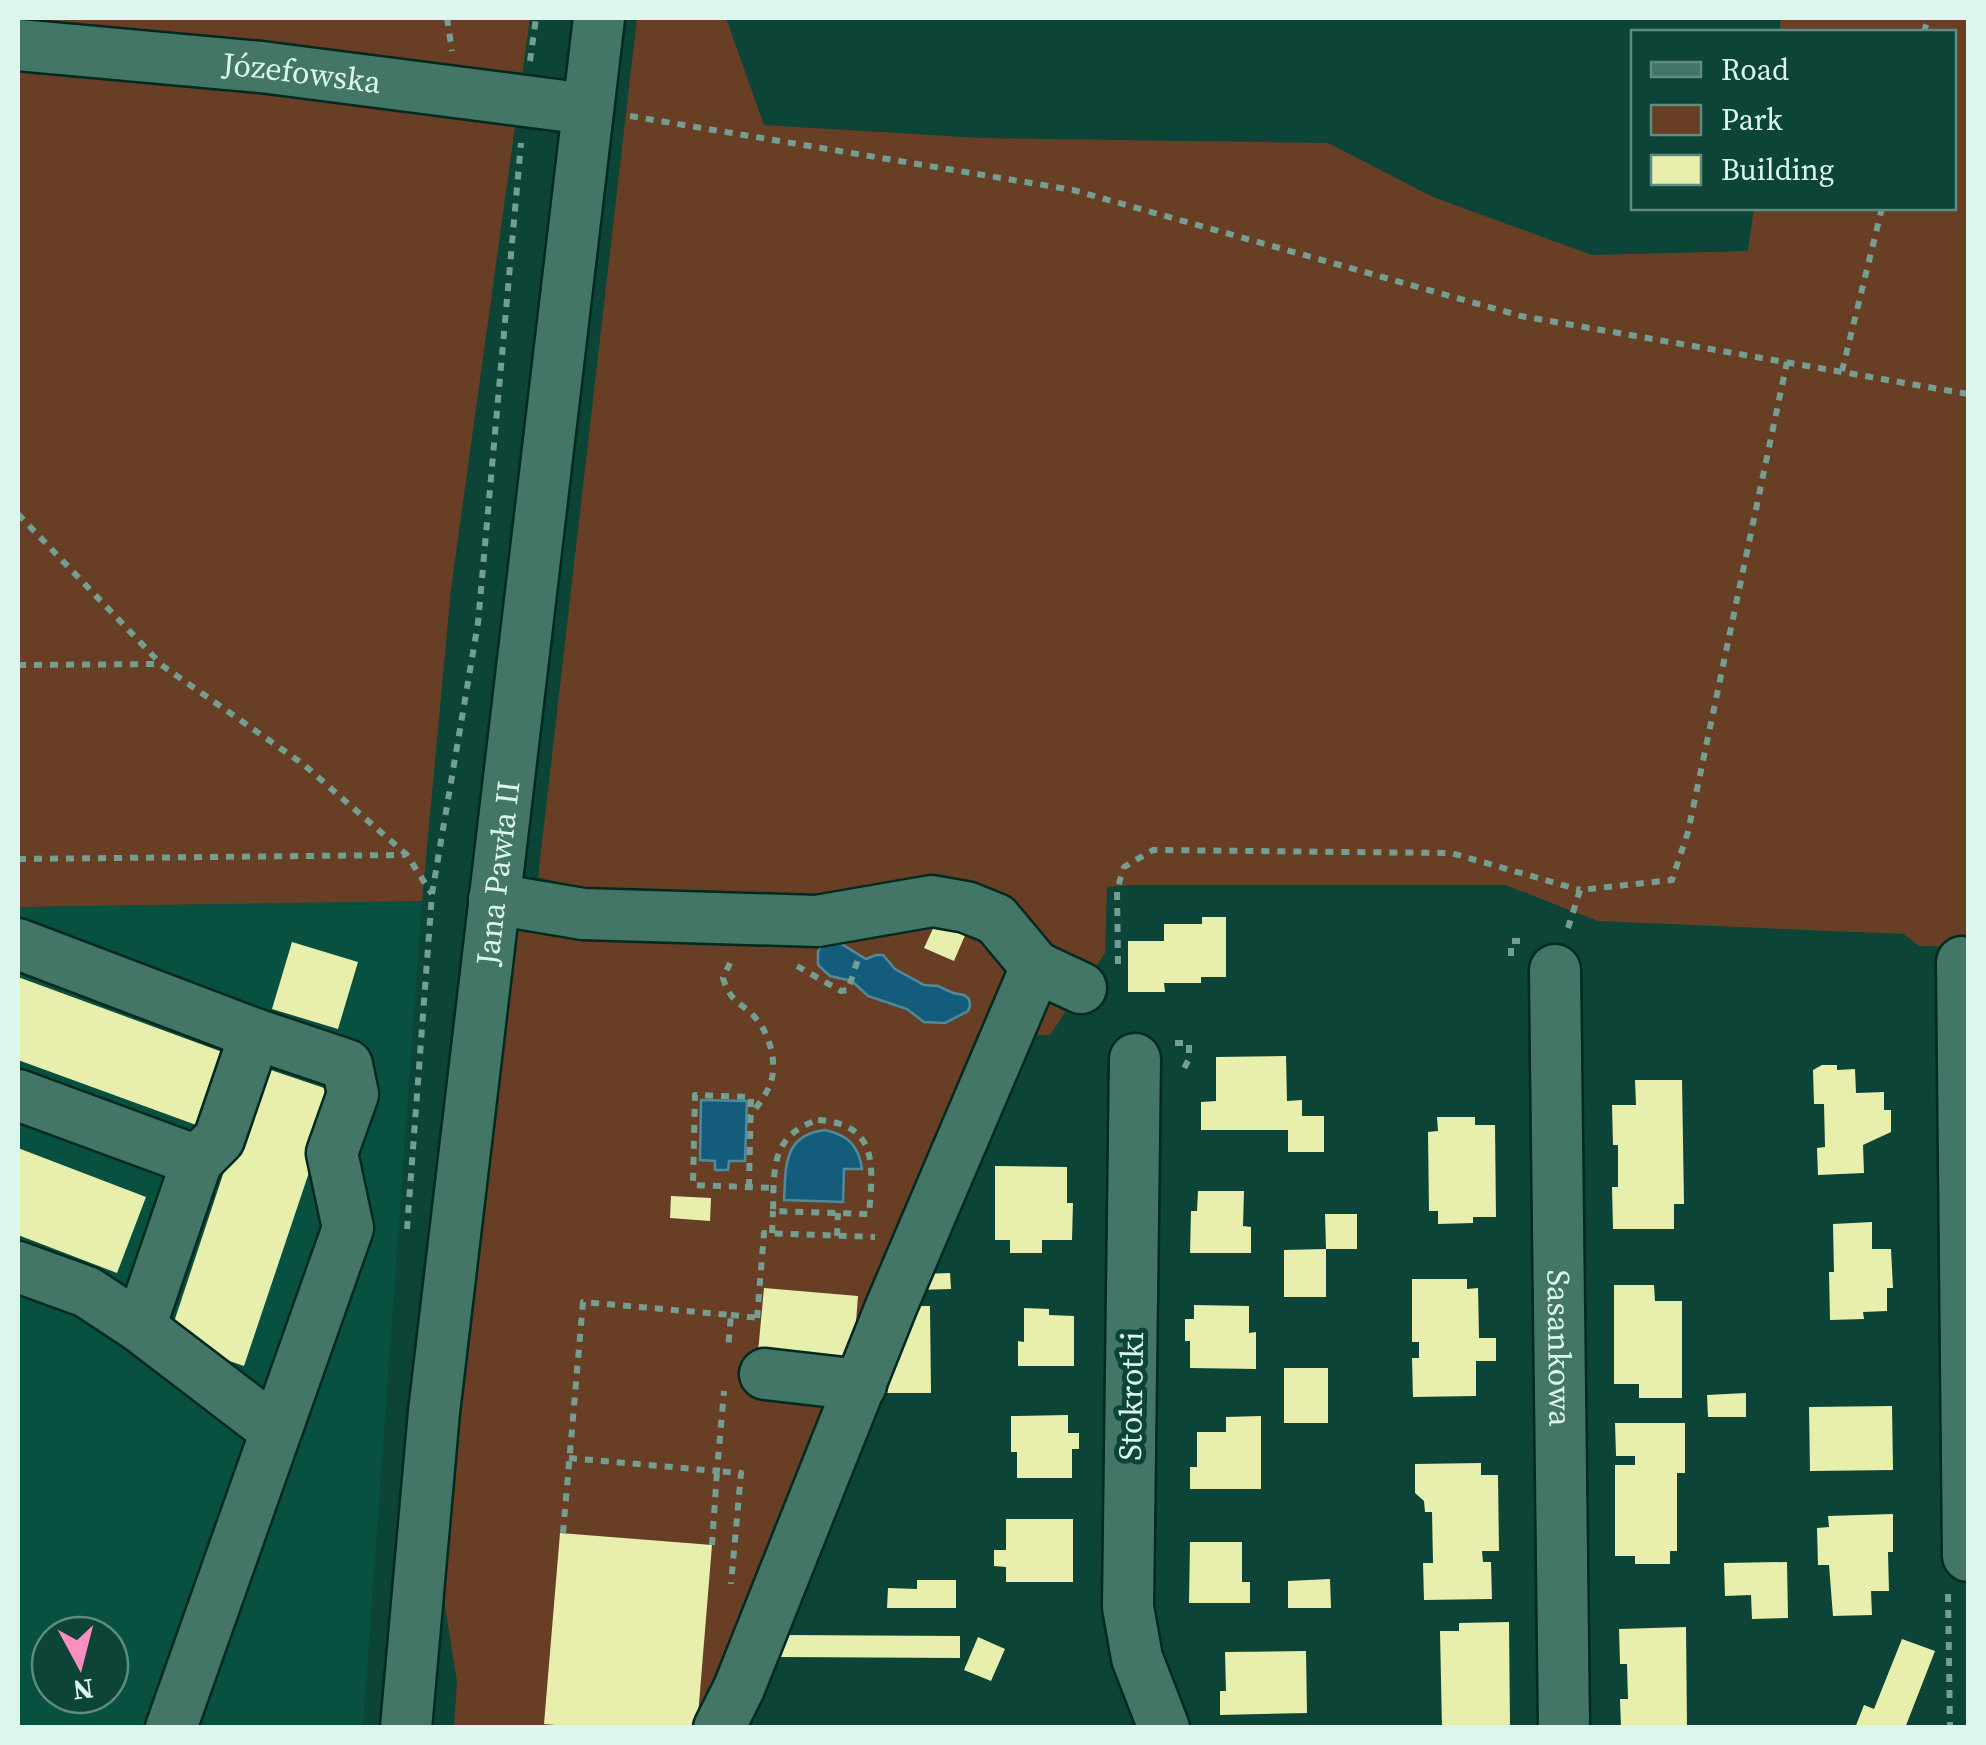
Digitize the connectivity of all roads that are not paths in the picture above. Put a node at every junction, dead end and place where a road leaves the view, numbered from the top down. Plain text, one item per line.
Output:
1 (599, 18) edge
2 (18, 46) edge
3 (587, 109) junction
4 (494, 899) junction
5 (18, 944) edge
6 (1962, 962) dead end
7 (1036, 967) junction
8 (1555, 970) road end
9 (1099, 977) road end
10 (255, 1034) junction
11 (1134, 1059) dead end
12 (18, 1095) edge
13 (197, 1160) junction
14 (18, 1267) edge
15 (140, 1327) junction
16 (740, 1367) road end
17 (860, 1385) junction
18 (276, 1431) junction
19 (1968, 1556) edge
20 (171, 1728) edge
21 (406, 1728) edge
22 (719, 1728) edge
23 (1164, 1728) edge
24 (1564, 1728) edge

1 - 3 street, Jana Pawła II
2 - 3 street, Józefowska
3 - 4 street, Jana Pawła II
4 - 7 street
4 - 21 street, Jana Pawła II
5 - 10 street
6 - 19 street
7 - 9 street
7 - 17 street
8 - 24 street, Sasankowa
10 - 13 street
10 - 18 street
11 - 23 street, Stokrotki
12 - 13 street
13 - 15 street
14 - 15 street
15 - 18 street
16 - 17 street
17 - 22 street
18 - 20 street

